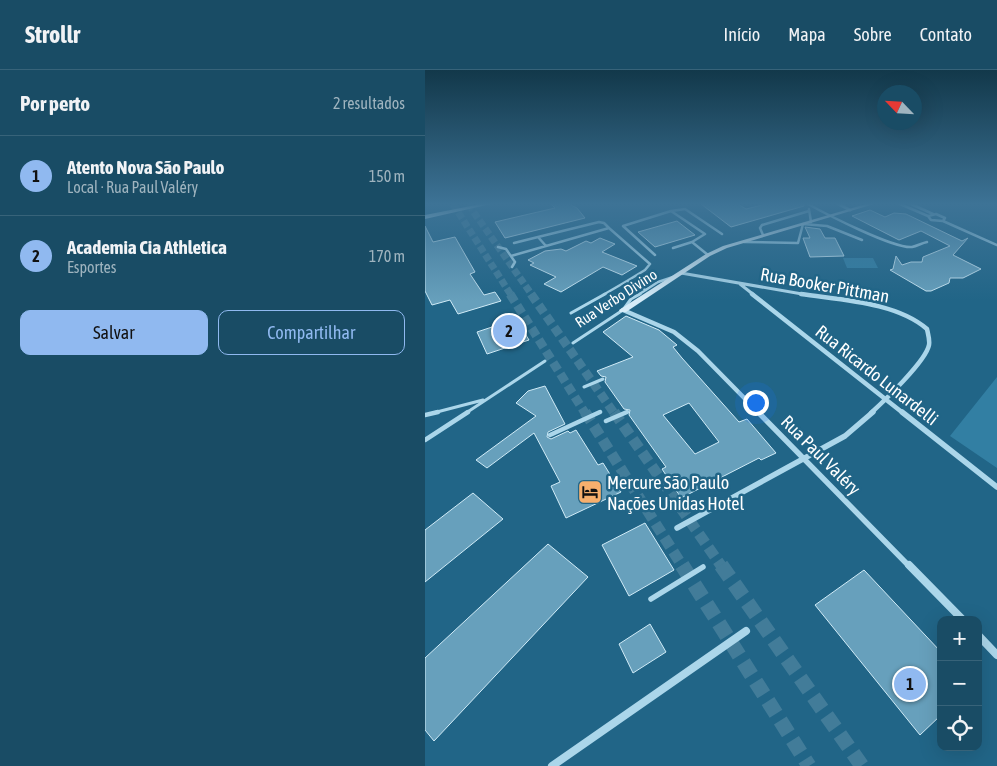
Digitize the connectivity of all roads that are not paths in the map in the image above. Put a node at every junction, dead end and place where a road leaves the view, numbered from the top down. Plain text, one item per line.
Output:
1 (579, 236) edge
2 (619, 236) edge
3 (635, 236) edge
4 (704, 236) edge
5 (759, 236) edge
6 (800, 236) edge
7 (854, 236) edge
8 (879, 236) edge
9 (978, 236) edge
10 (538, 237) joint
11 (862, 240) dead end
12 (692, 242) junction
13 (742, 242) junction
14 (927, 242) dead end
15 (514, 243) dead end
16 (997, 245) edge
17 (546, 246) junction
18 (498, 247) dead end
19 (673, 248) dead end
20 (655, 254) dead end
21 (708, 255) junction
22 (511, 256) junction
23 (513, 266) dead end
24 (678, 274) junction
25 (627, 281) junction
26 (739, 284) junction
27 (645, 290) junction
28 (623, 310) junction
29 (571, 314) dead end
30 (573, 343) dead end
31 (545, 361) dead end
32 (603, 379) dead end
33 (583, 387) dead end
34 (487, 398) junction
35 (886, 400) junction
36 (600, 412) dead end
37 (627, 412) dead end
38 (425, 415) edge
39 (606, 421) dead end
40 (550, 434) dead end
41 (425, 440) edge
42 (805, 459) junction
43 (997, 487) edge
44 (677, 528) dead end
45 (703, 567) dead end
46 (651, 599) dead end
47 (959, 616) edge
48 (746, 631) dead end
49 (982, 639) edge
50 (997, 655) edge
51 (551, 766) edge

1 - 17 lane
2 - 25 lane
3 - 20 lane
4 - 12 lane
5 - 13 street, Rua Verbo Divino
6 - 13 lane
7 - 11 lane
8 - 14 lane
9 - 16 lane
10 - 15 lane
10 - 17 lane
12 - 19 lane
12 - 21 lane
13 - 21 street, Rua Verbo Divino
17 - 22 lane
18 - 22 lane
21 - 24 street, Rua Verbo Divino
22 - 23 lane
24 - 26 street, Rua Booker Pittman
24 - 27 lane
24 - 28 street, Rua Verbo Divino
25 - 27 lane
25 - 29 lane
26 - 35 street, Rua Ricardo Lunardelli
26 - 35 street, Rua Booker Pittman
27 - 28 lane
28 - 30 lane, Rua Verbo Divino
28 - 42 street, Rua Paul Valéry
31 - 34 lane
32 - 33 lane
34 - 38 lane
34 - 41 lane
35 - 42 street, Rua Booker Pittman
35 - 43 street, Rua Ricardo Lunardelli
36 - 40 lane
37 - 39 lane
42 - 44 street, Rua Booker Pittman
42 - 47 street, Rua Paul Valéry
45 - 46 lane
48 - 51 street
49 - 50 street

